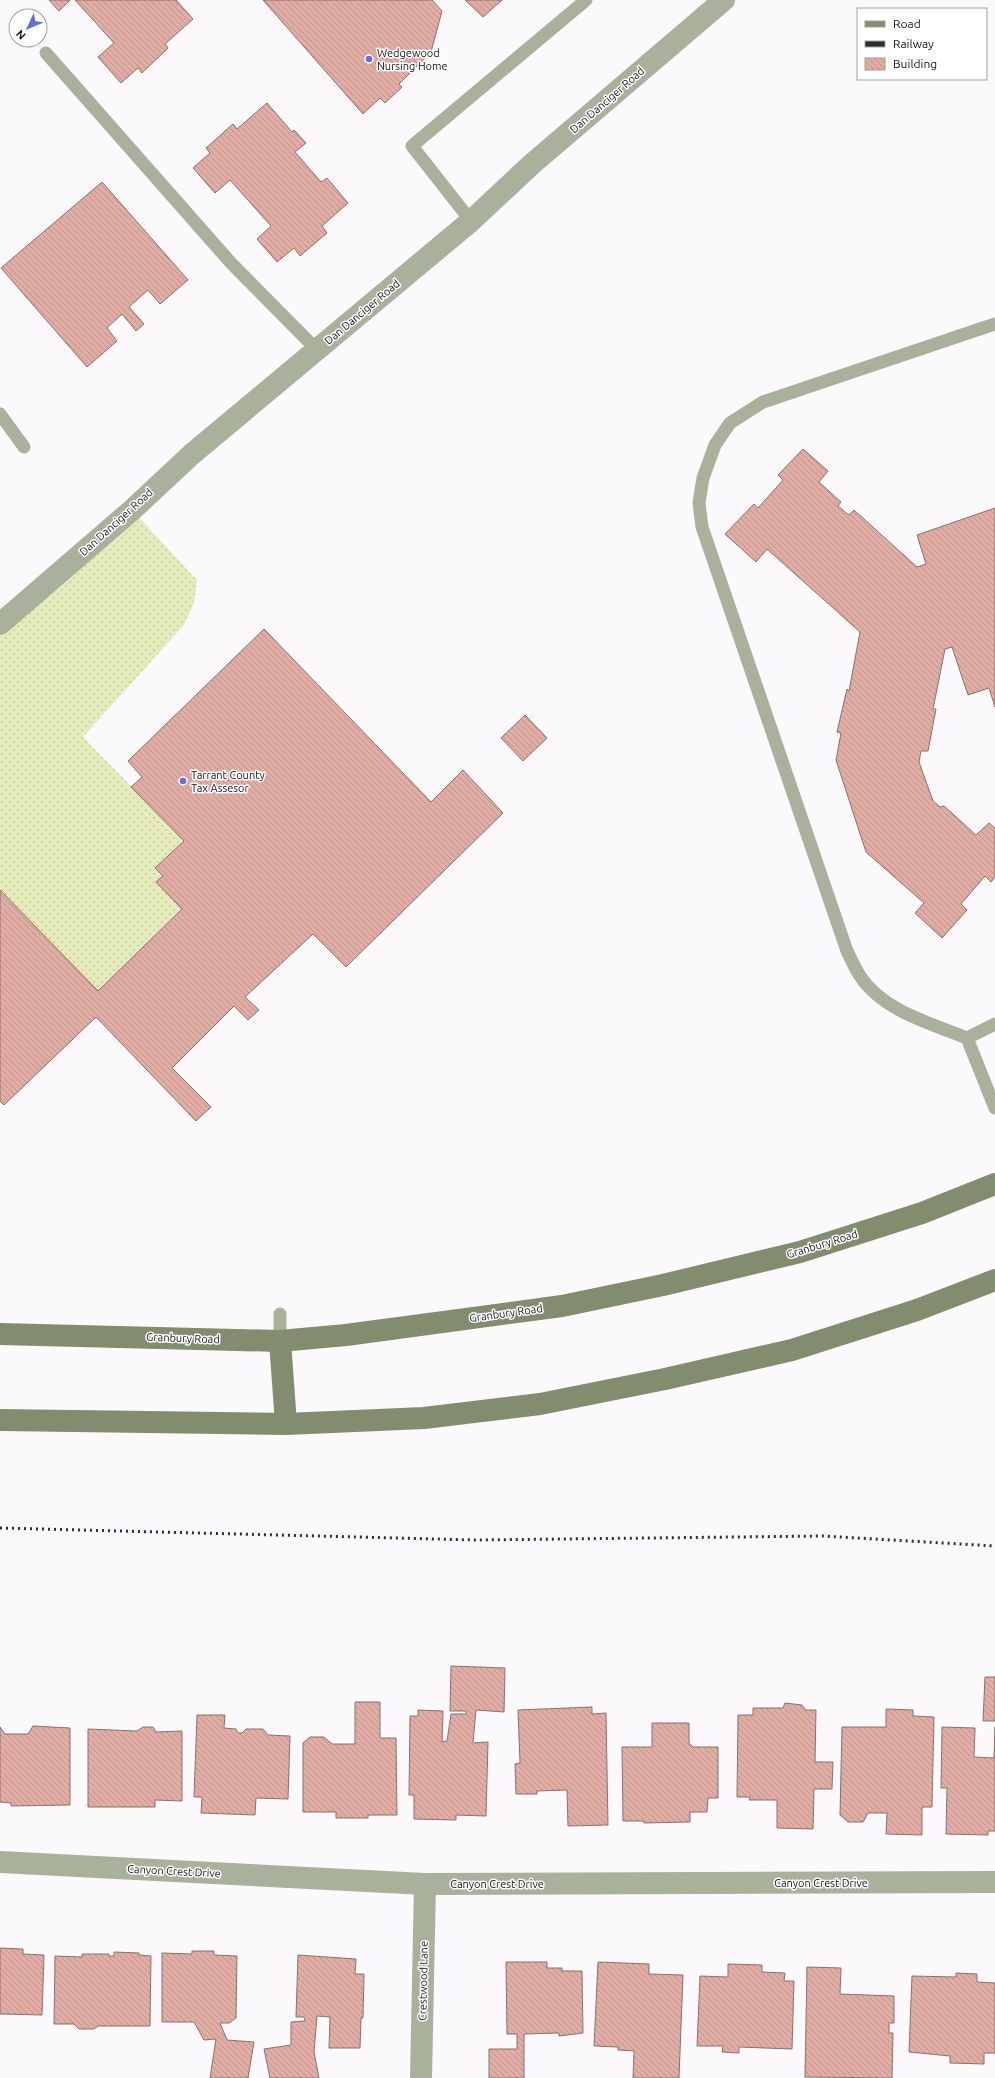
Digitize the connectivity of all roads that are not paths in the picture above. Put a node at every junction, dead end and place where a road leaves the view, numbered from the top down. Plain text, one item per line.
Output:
1 (586, 0) edge
2 (724, 0) edge
3 (46, 54) dead end
4 (471, 221) junction
5 (995, 324) edge
6 (317, 350) junction
7 (0, 414) edge
8 (24, 447) dead end
9 (0, 624) edge
10 (995, 1024) edge
11 (967, 1038) junction
12 (995, 1108) edge
13 (995, 1184) edge
14 (995, 1280) edge
15 (280, 1314) dead end
16 (0, 1334) edge
17 (280, 1341) junction
18 (0, 1420) edge
19 (286, 1424) junction
20 (0, 1862) edge
21 (995, 1882) edge
22 (425, 1884) junction
23 (421, 2078) edge

1 - 4 lane
2 - 4 street, Dan Danciger Road
3 - 6 lane
4 - 6 street, Dan Danciger Road
5 - 11 lane
6 - 9 street, Dan Danciger Road
7 - 8 lane
10 - 11 lane
11 - 12 lane
13 - 17 main road, Granbury Road
14 - 19 main road
15 - 17 lane
16 - 17 main road, Granbury Road
17 - 19 main road
18 - 19 main road
20 - 22 street, Canyon Crest Drive
21 - 22 street, Canyon Crest Drive
22 - 23 street, Crestwood Lane

